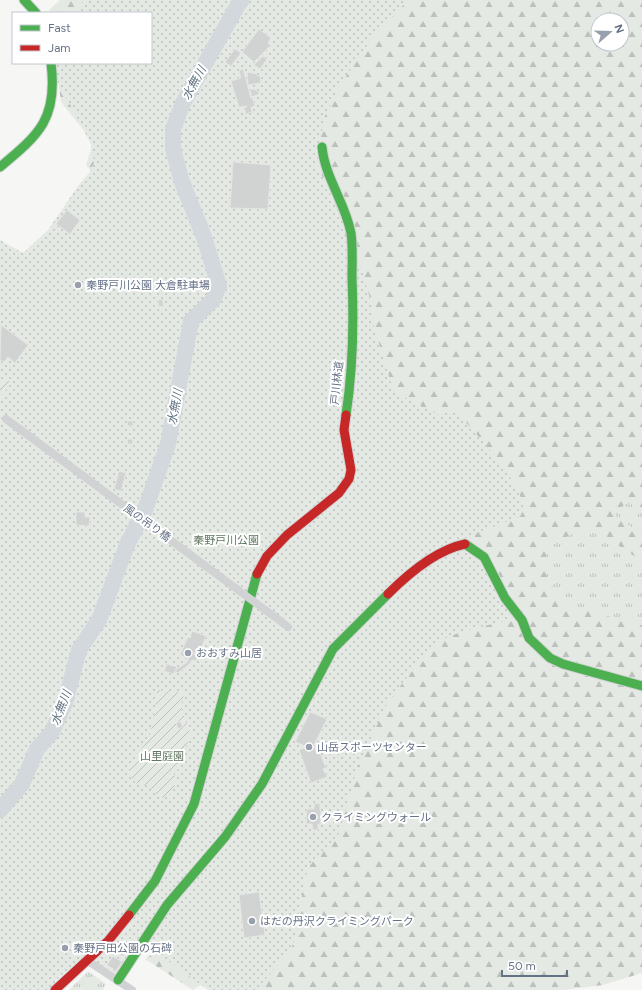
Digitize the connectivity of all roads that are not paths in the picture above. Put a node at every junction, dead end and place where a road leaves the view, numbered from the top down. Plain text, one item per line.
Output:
1 (24, 0) edge
2 (35, 12) edge
3 (51, 64) edge
4 (322, 147) dead end
5 (0, 167) edge
6 (6, 419) dead end
7 (286, 625) dead end
8 (642, 686) edge
9 (88, 961) junction
10 (118, 980) junction
11 (55, 990) edge
12 (132, 990) edge

1 - 2 street
3 - 5 street
4 - 9 street, 戸川林道
6 - 7 street, 風の吊り橋, bridge
8 - 10 street
9 - 10 street
9 - 11 street, 戸川林道
10 - 12 street

